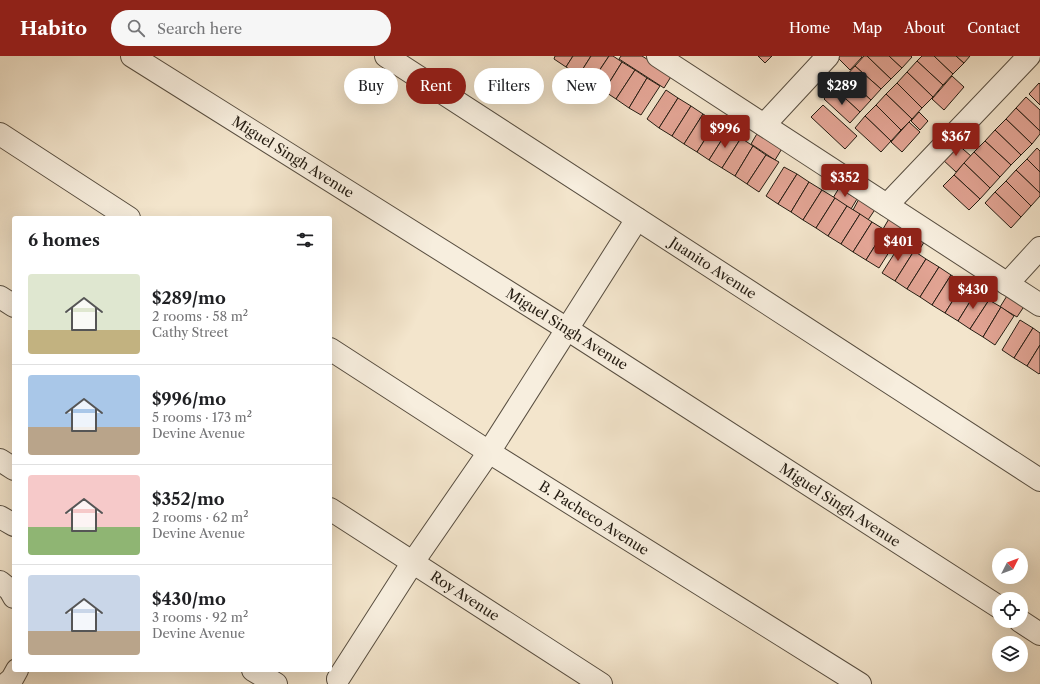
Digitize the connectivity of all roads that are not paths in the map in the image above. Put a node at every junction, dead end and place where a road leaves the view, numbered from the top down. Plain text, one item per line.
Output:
1 (132, 56) edge
2 (386, 56) edge
3 (658, 56) edge
4 (828, 56) edge
5 (1029, 56) edge
6 (764, 125) junction
7 (0, 134) edge
8 (887, 205) junction
9 (126, 216) edge
10 (637, 219) junction
11 (1040, 248) edge
12 (1007, 284) junction
13 (0, 297) edge
14 (12, 305) edge
15 (1040, 305) edge
16 (567, 329) junction
17 (332, 350) edge
18 (489, 452) junction
19 (0, 460) edge
20 (12, 468) edge
21 (1040, 480) edge
22 (332, 510) edge
23 (0, 517) edge
24 (12, 525) edge
25 (413, 562) junction
26 (992, 602) edge
27 (1028, 626) edge
28 (1040, 634) edge
29 (15, 672) edge
30 (256, 672) edge
31 (336, 678) edge
32 (6, 684) edge
33 (276, 684) edge
34 (600, 684) edge
35 (860, 684) edge

1 - 16 street, Miguel Singh Avenue
2 - 10 street, Juanito Avenue
3 - 6 street
4 - 6 street
5 - 8 street
6 - 8 street
7 - 9 street
8 - 12 street
10 - 16 street
10 - 21 street, Juanito Avenue
11 - 12 street
12 - 15 street
13 - 14 street
16 - 18 street
16 - 26 street, Miguel Singh Avenue
17 - 18 street, B. Pacheco Avenue
18 - 25 street
18 - 35 street, B. Pacheco Avenue
19 - 20 street
22 - 25 street, Roy Avenue
23 - 24 street
25 - 31 street
25 - 34 street, Roy Avenue
27 - 28 street
29 - 32 street
30 - 33 street

